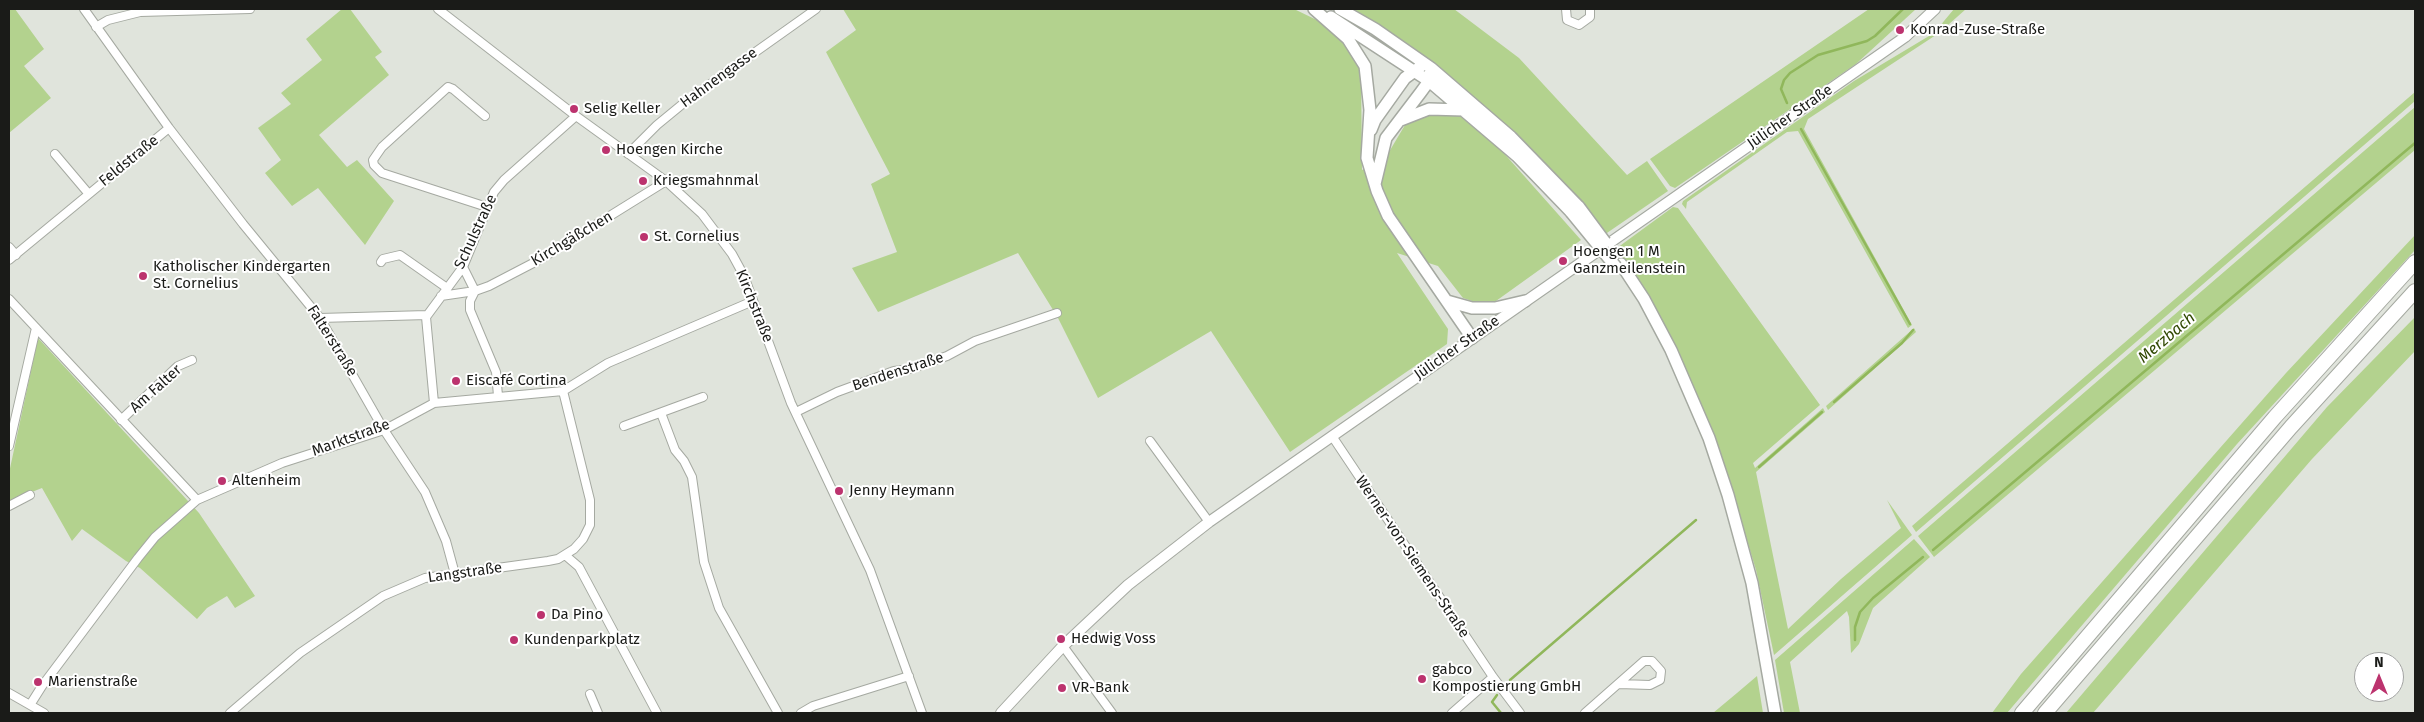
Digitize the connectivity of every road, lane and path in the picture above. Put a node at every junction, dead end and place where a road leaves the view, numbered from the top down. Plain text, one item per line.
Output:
1 (250, 9) edge
2 (438, 9) edge
3 (816, 9) edge
4 (1316, 9) edge
5 (1340, 9) edge
6 (1566, 9) edge
7 (1590, 9) edge
8 (1936, 9) edge
9 (86, 10) edge
10 (96, 27) junction
11 (1428, 66) junction
12 (1414, 70) junction
13 (1429, 81) junction
14 (1464, 110) junction
15 (485, 116) dead end
16 (576, 116) junction
17 (1397, 122) junction
18 (169, 128) junction
19 (1369, 136) junction
20 (55, 154) dead end
21 (628, 154) junction
22 (666, 181) junction
23 (1375, 185) junction
24 (88, 193) junction
25 (488, 207) junction
26 (1575, 209) junction
27 (9, 246) edge
28 (16, 254) junction
29 (9, 260) edge
30 (381, 262) dead end
31 (2415, 262) edge
32 (463, 267) junction
33 (447, 288) junction
34 (475, 291) junction
35 (2415, 291) edge
36 (441, 296) junction
37 (9, 299) edge
38 (753, 301) junction
39 (1447, 301) junction
40 (1525, 301) junction
41 (1057, 313) dead end
42 (427, 314) junction
43 (320, 318) junction
44 (36, 328) junction
45 (1472, 338) junction
46 (192, 360) dead end
47 (563, 391) junction
48 (498, 396) junction
49 (703, 397) dead end
50 (434, 403) junction
51 (796, 412) junction
52 (661, 413) junction
53 (121, 420) junction
54 (624, 426) dead end
55 (384, 430) junction
56 (1332, 436) junction
57 (1150, 441) dead end
58 (9, 446) edge
59 (30, 495) dead end
60 (197, 500) junction
61 (9, 506) edge
62 (1209, 522) junction
63 (565, 555) junction
64 (455, 574) junction
65 (1063, 646) junction
66 (909, 676) junction
67 (1493, 677) junction
68 (1619, 684) junction
69 (9, 693) edge
70 (590, 694) dead end
71 (30, 705) junction
72 (1775, 712) edge
73 (44, 713) edge
74 (230, 713) edge
75 (598, 713) edge
76 (657, 713) edge
77 (778, 713) edge
78 (801, 713) edge
79 (922, 713) edge
80 (1001, 713) edge
81 (1112, 713) edge
82 (1452, 713) edge
83 (1520, 713) edge
84 (1585, 713) edge
85 (2022, 713) edge
86 (2044, 713) edge

1 - 10 street
2 - 16 street, Kirchstraße
3 - 21 street, Hahnengasse
4 - 12 main road
4 - 19 main road
5 - 11 main road
6 - 7 street
8 - 40 main road, Jülicher Straße
9 - 10 street, Falterstraße
10 - 18 street, Falterstraße
11 - 12 main road
11 - 13 main road
11 - 26 main road
12 - 13 main road
12 - 19 main road
13 - 14 main road
13 - 17 main road
14 - 17 main road
14 - 26 main road
15 - 25 street
16 - 21 street, Kirchstraße
16 - 25 street, Schulstraße
17 - 23 main road
18 - 24 street, Feldstraße
18 - 43 street, Falterstraße
19 - 23 main road
20 - 24 street, Feldstraße
21 - 22 street, Kirchstraße
22 - 34 street, Kirchgäßchen
22 - 38 street, Kirchstraße
23 - 39 main road
24 - 28 street, Feldstraße
25 - 32 street, Schulstraße
26 - 72 main road, bridge
27 - 28 street
28 - 29 street, Feldstraße
30 - 33 street
31 - 85 highway
32 - 33 street, Schulstraße
32 - 34 street
33 - 36 street, Schulstraße
34 - 36 street, Kirchgäßchen
34 - 48 street
35 - 86 highway
36 - 42 street, Schulstraße
37 - 44 street
38 - 47 street, Marktstraße
38 - 51 street, Kirchstraße
39 - 40 main road
39 - 45 main road
40 - 45 main road, Jülicher Straße
41 - 51 street, Bendenstraße
42 - 43 street
42 - 50 street
43 - 55 street, Falterstraße
44 - 53 street
44 - 58 street
45 - 56 main road, Jülicher Straße
46 - 53 street, Am Falter
47 - 48 street, Marktstraße
47 - 63 street, Langstraße
48 - 50 street, Marktstraße
49 - 52 street
50 - 55 street, Marktstraße
51 - 66 street, Kirchstraße
52 - 54 street
52 - 77 street
53 - 60 street
55 - 60 street, Marktstraße
55 - 64 street, Falterstraße
56 - 62 main road, Jülicher Straße
56 - 67 street, Werner-von-Siemens-Straße
57 - 62 street
59 - 61 street
60 - 71 street, Marktstraße
62 - 65 main road, Jülicher Straße
63 - 64 street, Langstraße
63 - 76 street
64 - 74 street, Langstraße
65 - 80 main road, Jülicher Straße
65 - 81 street
66 - 78 street
66 - 79 street, Kirchstraße
67 - 82 street
67 - 83 street, Werner-von-Siemens-Straße
68 - 68 street
68 - 84 street
69 - 71 street
70 - 75 street
71 - 73 street

